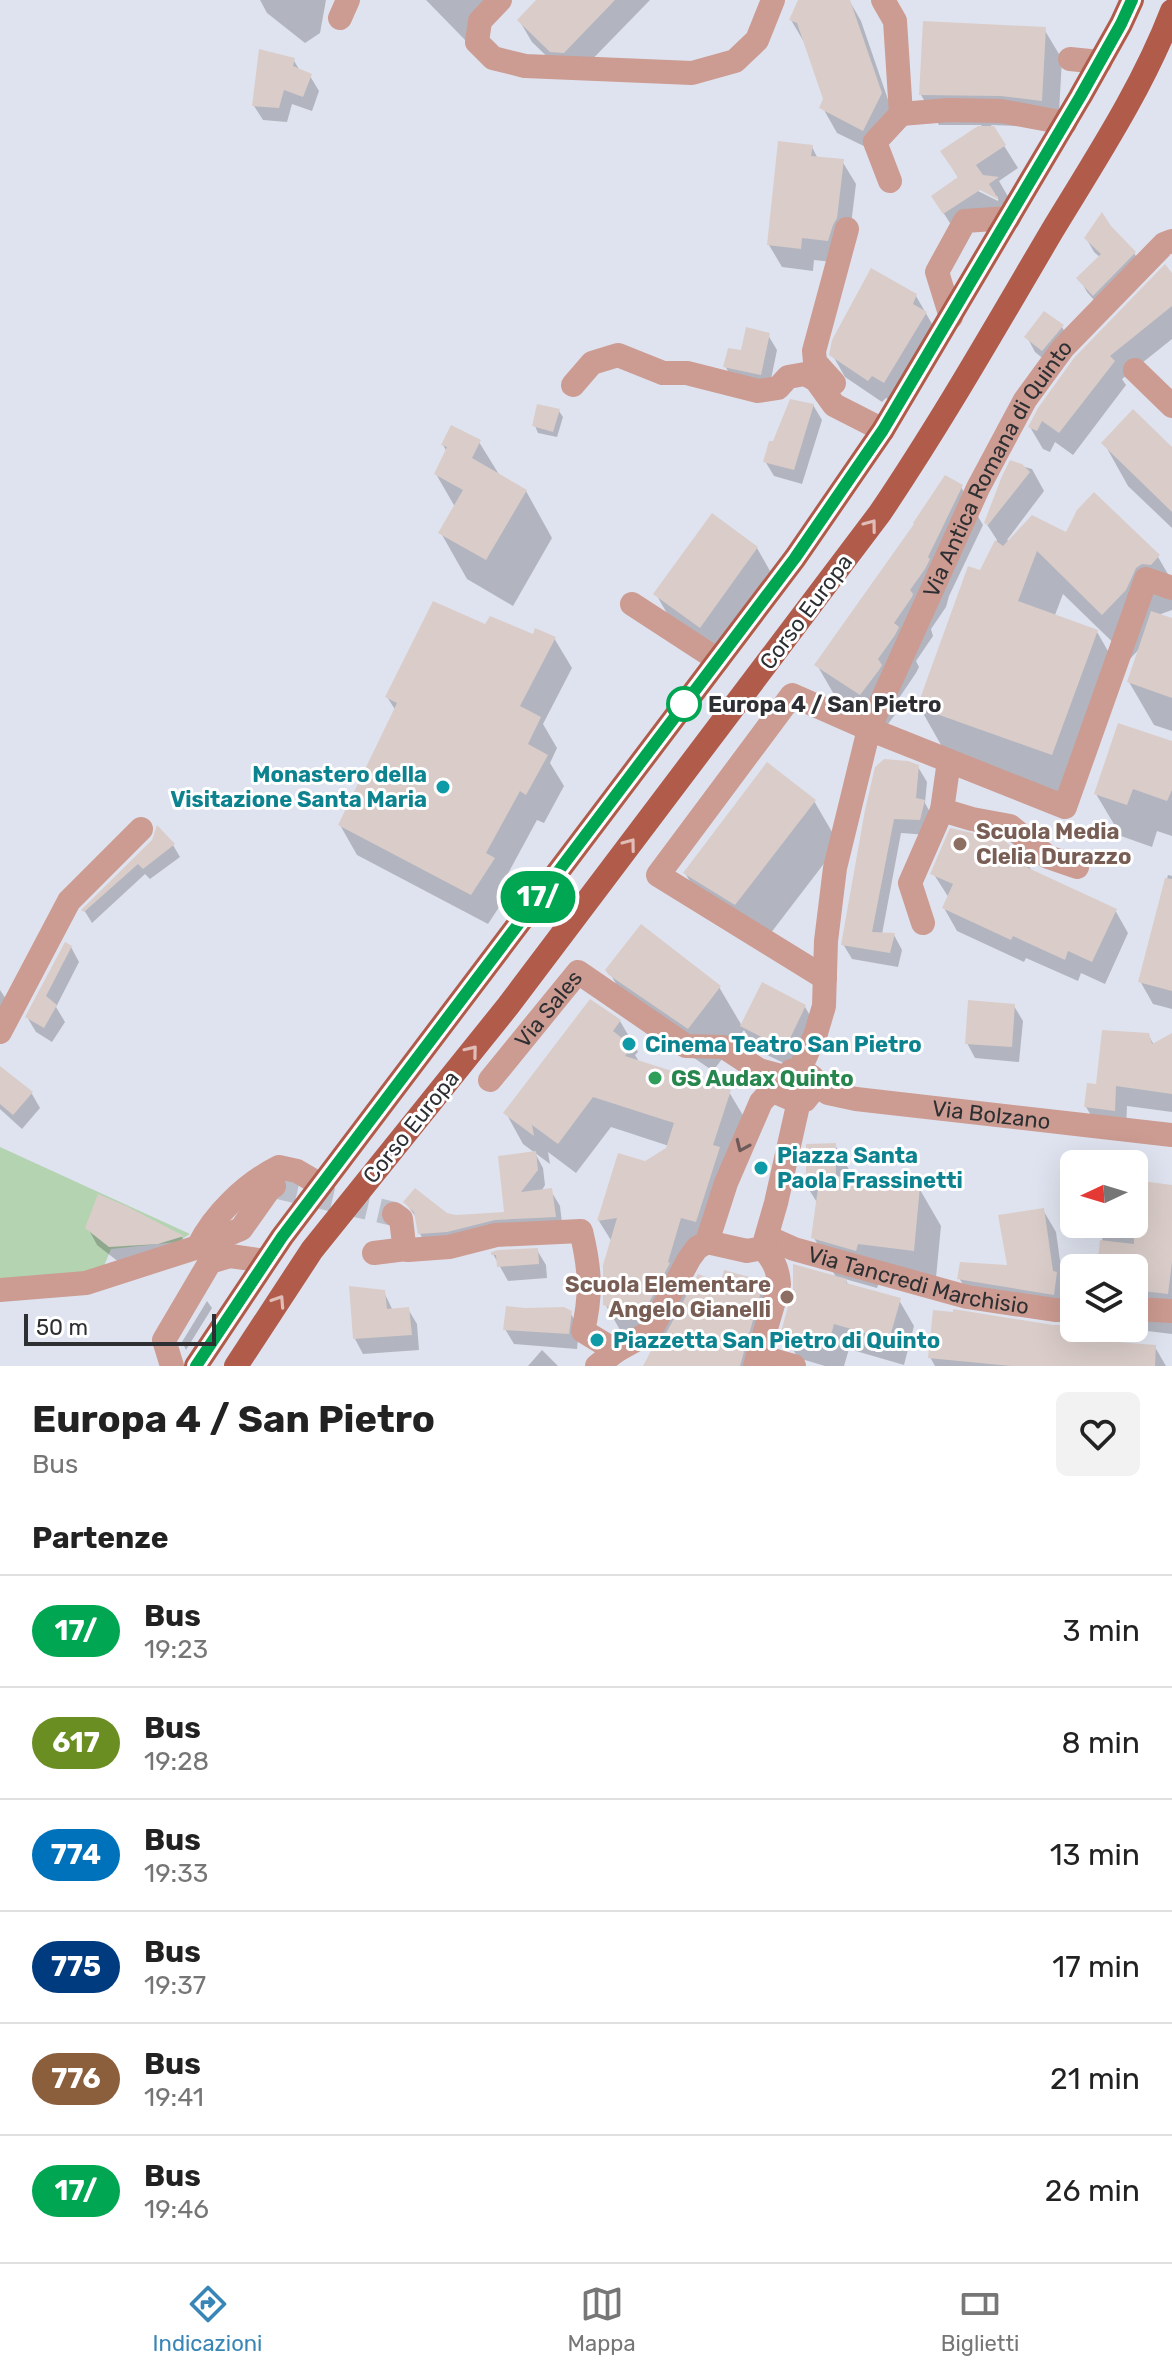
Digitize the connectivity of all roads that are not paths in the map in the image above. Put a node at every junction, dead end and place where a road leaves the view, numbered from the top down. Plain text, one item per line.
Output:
1 (500, 0) edge
2 (773, 0) edge
3 (883, 0) edge
4 (1132, 0) edge
5 (1172, 11) edge
6 (1070, 59) dead end
7 (1100, 62) junction
8 (901, 114) junction
9 (1065, 123) junction
10 (890, 181) dead end
11 (1009, 218) junction
12 (847, 229) dead end
13 (1172, 241) edge
14 (951, 317) junction
15 (1135, 370) dead end
16 (573, 385) dead end
17 (1172, 406) edge
18 (874, 424) junction
19 (1172, 588) edge
20 (632, 604) dead end
21 (718, 660) junction
22 (869, 729) junction
23 (949, 761) junction
24 (942, 810) junction
25 (141, 829) dead end
26 (1077, 867) dead end
27 (923, 923) dead end
28 (825, 978) junction
29 (0, 1032) edge
30 (490, 1080) dead end
31 (797, 1085) junction
32 (1172, 1135) edge
33 (321, 1185) junction
34 (274, 1186) dead end
35 (394, 1214) dead end
36 (765, 1242) junction
37 (198, 1247) junction
38 (406, 1249) junction
39 (698, 1250) junction
40 (374, 1253) dead end
41 (265, 1261) junction
42 (0, 1290) edge
43 (1060, 1310) edge
44 (1148, 1310) edge
45 (1172, 1311) edge
46 (616, 1351) junction
47 (757, 1361) edge
48 (172, 1366) edge
49 (196, 1366) edge
50 (236, 1366) edge
51 (597, 1366) edge
52 (794, 1366) edge

1 - 2 street
3 - 8 street
4 - 7 main road, Corso Europa
50 -> 5 main road, Corso Europa
6 - 7 street
7 - 9 main road, Corso Europa
8 - 9 street
8 - 10 street
9 - 11 main road, Corso Europa
11 - 14 main road, Corso Europa
11 - 14 street
12 - 18 street
13 - 22 street, Via Antica Romana di Quinto
14 - 18 main road, Corso Europa
15 - 17 street
16 - 18 street
18 - 21 main road, Corso Europa
19 - 23 street
20 - 21 street
21 - 33 main road, Corso Europa
22 - 23 street
22 - 28 street, Via Antica Romana di Quinto
22 - 28 street
23 - 24 street
24 - 26 street
24 - 27 street
25 - 29 street
28 - 31 street, Via Antica Romana di Quinto
30 - 31 street, Via Sales
31 - 32 street, Via Bolzano
31 - 36 street
31 -> 39 street
33 - 37 street
33 - 41 main road, Corso Europa
34 - 37 street
35 - 38 street
36 - 39 street
36 - 43 street, Via Tancredi Marchisio
36 - 47 street
37 - 42 street
38 - 40 street
38 - 46 street
39 - 46 street
41 - 48 street
41 - 49 main road, Corso Europa
44 - 45 street
46 - 51 street
47 - 52 street

